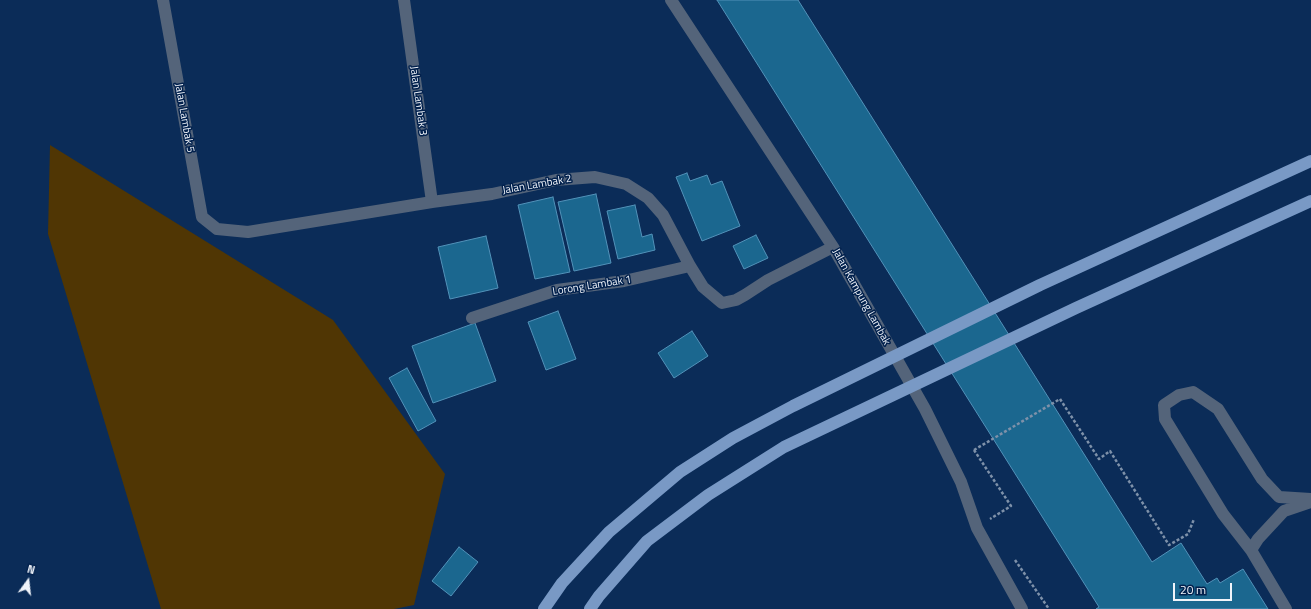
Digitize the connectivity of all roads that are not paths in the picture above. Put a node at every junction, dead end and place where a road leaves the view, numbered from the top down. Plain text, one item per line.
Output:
1 (159, 0) edge
2 (404, 0) edge
3 (672, 0) edge
4 (164, 5) edge
5 (1311, 161) edge
6 (1311, 200) edge
7 (432, 202) junction
8 (217, 229) joint
9 (833, 247) junction
10 (690, 266) junction
11 (472, 318) dead end
12 (1311, 499) edge
13 (1311, 502) edge
14 (1251, 550) junction
15 (544, 609) edge
16 (590, 609) edge
17 (1022, 609) edge
18 (1286, 609) edge

1 - 4 street, Jalan Lambak 5
2 - 7 street, Jalan Lambak 3
3 - 9 street, Jalan Kampung Lambak
4 - 8 street, Jalan Lambak 5
5 - 15 main road, bridge
6 - 16 main road, bridge
7 - 8 street, Jalan Lambak 2
7 - 10 street, Jalan Lambak 2
9 - 10 street, Jalan Lambak 2
9 - 17 street, Jalan Kampung Lambak
10 - 11 street, Lorong Lambak 1
12 - 14 street
13 - 14 street
14 - 18 street

